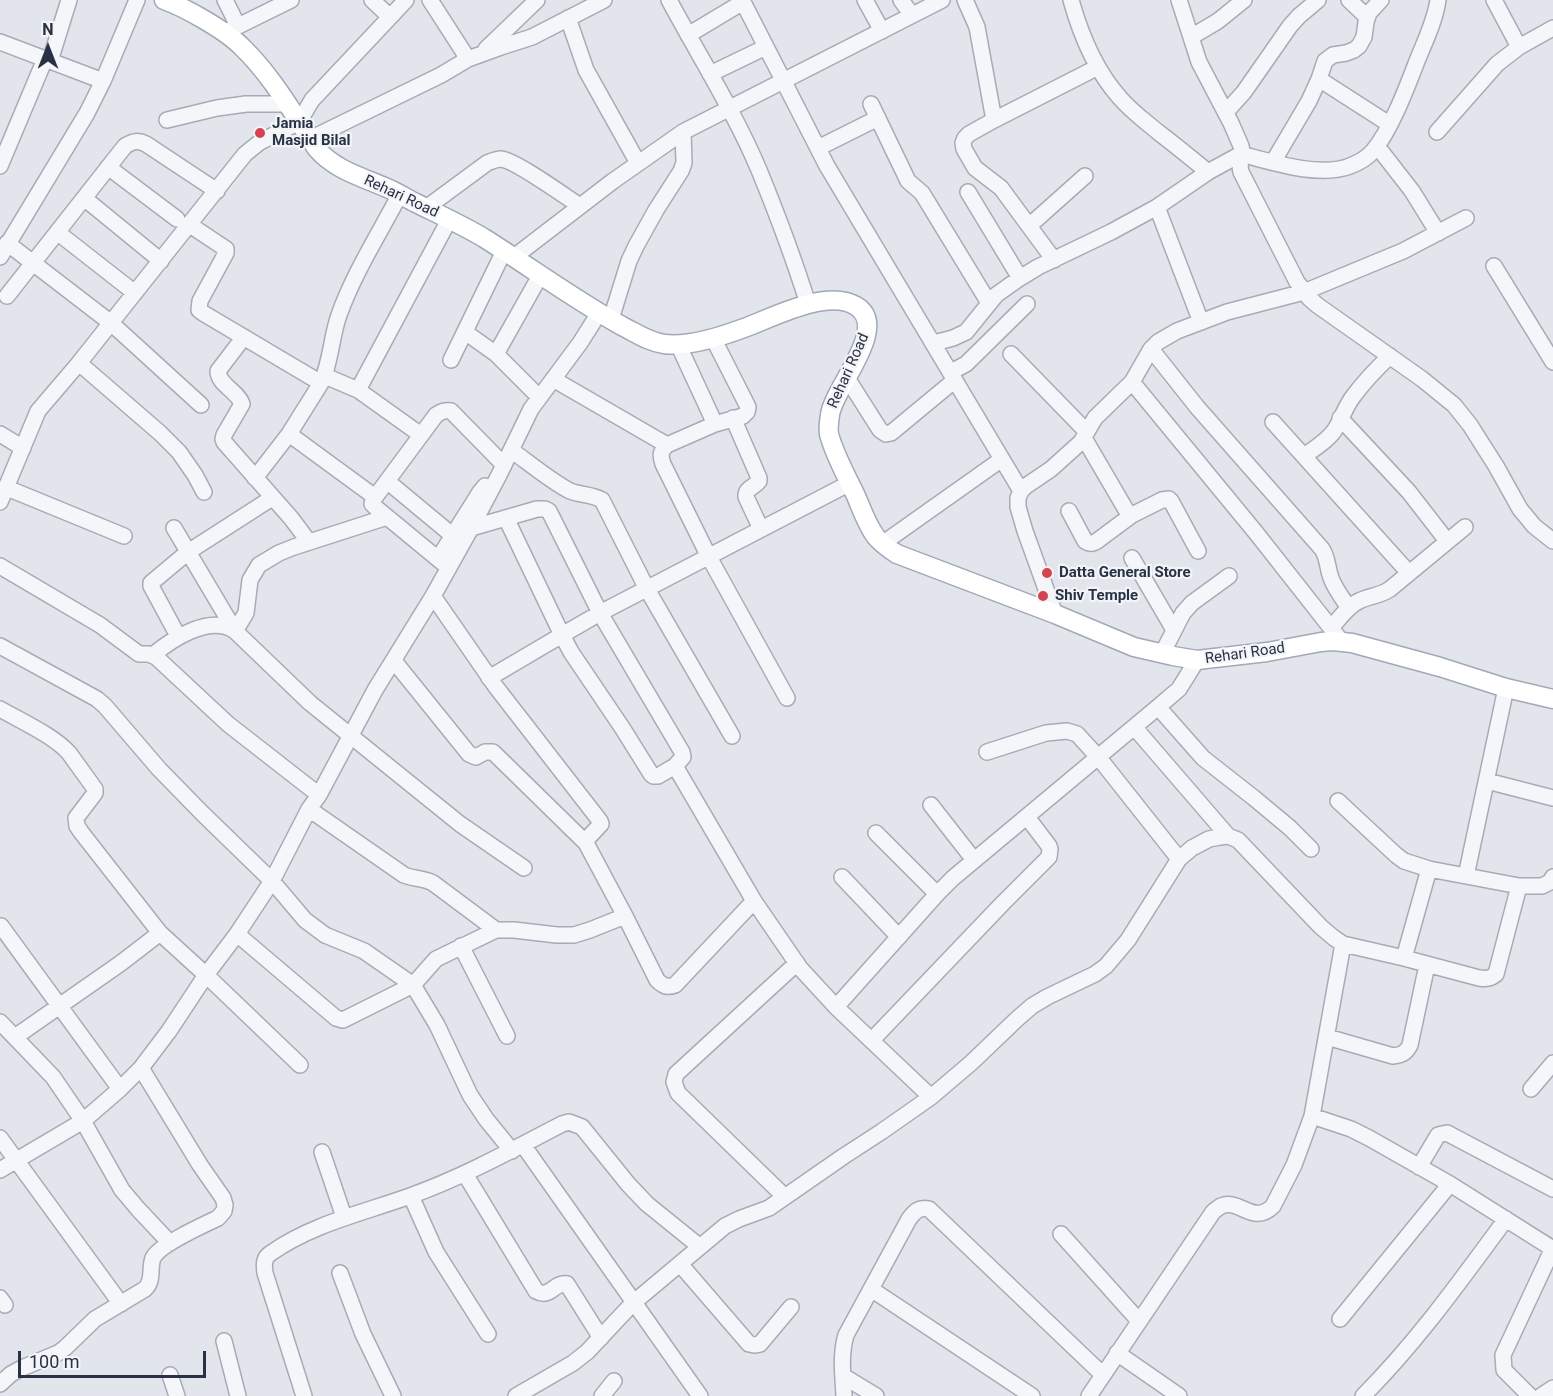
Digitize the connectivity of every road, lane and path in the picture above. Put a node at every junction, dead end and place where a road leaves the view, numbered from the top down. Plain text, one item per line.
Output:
1 (69, 0) edge
2 (137, 0) edge
3 (225, 0) edge
4 (291, 0) edge
5 (372, 0) edge
6 (406, 0) edge
7 (429, 0) edge
8 (537, 0) edge
9 (604, 0) edge
10 (669, 0) edge
11 (865, 0) edge
12 (902, 0) edge
13 (942, 0) edge
14 (965, 0) edge
15 (1071, 0) edge
16 (1179, 0) edge
17 (1244, 0) edge
18 (1318, 0) edge
19 (1349, 0) edge
20 (1381, 0) edge
21 (1438, 0) edge
22 (1494, 0) edge
23 (172, 1) edge
24 (742, 1) edge
25 (274, 4) edge
26 (912, 15) junction
27 (1367, 16) junction
28 (390, 17) junction
29 (568, 18) junction
30 (1553, 28) edge
31 (231, 30) junction
32 (882, 30) junction
33 (688, 35) junction
34 (1191, 37) junction
35 (0, 42) edge
36 (1520, 46) junction
37 (766, 47) junction
38 (475, 56) junction
39 (47, 60) junction
40 (1098, 67) junction
41 (710, 74) junction
42 (1319, 79) junction
43 (103, 81) junction
44 (783, 81) junction
45 (286, 104) junction
46 (729, 109) junction
47 (1226, 112) junction
48 (167, 120) dead end
49 (994, 120) junction
50 (299, 122) junction
51 (1389, 124) junction
52 (683, 132) junction
53 (1437, 132) dead end
54 (310, 139) junction
55 (1377, 146) junction
56 (818, 148) junction
57 (1241, 154) junction
58 (1273, 162) junction
59 (638, 163) junction
60 (0, 166) edge
61 (108, 167) junction
62 (1208, 172) junction
63 (1085, 176) dead end
64 (217, 191) junction
65 (968, 192) dead end
66 (400, 194) junction
67 (84, 198) junction
68 (580, 206) junction
69 (1157, 207) junction
70 (426, 208) junction
71 (1466, 218) dead end
72 (448, 220) junction
73 (183, 222) junction
74 (1029, 226) junction
75 (57, 232) junction
76 (1438, 233) junction
77 (3, 250) edge
78 (509, 254) junction
79 (1054, 260) junction
80 (161, 261) junction
81 (33, 263) junction
82 (1494, 266) dead end
83 (541, 274) junction
84 (1020, 278) junction
85 (1304, 292) junction
86 (135, 293) junction
87 (7, 296) dead end
88 (989, 303) junction
89 (808, 304) junction
90 (1027, 304) dead end
91 (605, 316) junction
92 (1201, 322) junction
93 (111, 323) junction
94 (465, 332) junction
95 (244, 337) junction
96 (713, 338) junction
97 (934, 343) junction
98 (678, 344) junction
99 (1151, 349) junction
100 (496, 354) junction
101 (1011, 354) dead end
102 (1390, 356) junction
103 (451, 360) dead end
104 (1553, 362) edge
105 (79, 363) junction
106 (953, 376) junction
107 (847, 378) junction
108 (323, 379) junction
109 (553, 379) junction
110 (1132, 382) junction
111 (358, 390) junction
112 (539, 397) junction
113 (201, 405) dead end
114 (733, 418) junction
115 (1340, 418) junction
116 (1273, 422) dead end
117 (715, 424) junction
118 (0, 434) edge
119 (289, 434) junction
120 (421, 435) junction
121 (1085, 435) junction
122 (667, 445) junction
123 (23, 448) junction
124 (511, 450) junction
125 (1304, 456) junction
126 (1002, 459) junction
127 (502, 470) junction
128 (255, 478) junction
129 (387, 481) junction
130 (850, 483) junction
131 (7, 488) junction
132 (1021, 491) junction
133 (204, 492) dead end
134 (375, 497) junction
135 (272, 498) junction
136 (0, 502) edge
137 (1069, 511) dead end
138 (1132, 515) junction
139 (387, 517) junction
140 (506, 518) junction
141 (1465, 527) dead end
142 (174, 528) dead end
143 (471, 528) junction
144 (761, 529) junction
145 (452, 535) junction
146 (124, 536) dead end
147 (1553, 541) edge
148 (309, 542) junction
149 (1447, 542) junction
150 (882, 544) junction
151 (188, 552) junction
152 (1198, 552) dead end
153 (708, 557) junction
154 (1132, 558) dead end
155 (443, 563) junction
156 (0, 566) edge
157 (1409, 573) junction
158 (1229, 576) dead end
159 (647, 589) junction
160 (433, 597) junction
161 (1349, 608) junction
162 (600, 613) junction
163 (1055, 614) junction
164 (1174, 630) junction
165 (235, 631) junction
166 (562, 635) junction
167 (1336, 635) junction
168 (178, 636) junction
169 (0, 646) edge
170 (1162, 654) junction
171 (153, 655) junction
172 (1197, 660) junction
173 (394, 661) junction
174 (489, 678) junction
175 (1506, 688) junction
176 (787, 698) dead end
177 (1553, 699) edge
178 (1158, 707) junction
179 (0, 709) edge
180 (1135, 728) junction
181 (351, 735) junction
182 (732, 736) dead end
183 (987, 752) dead end
184 (1099, 758) junction
185 (675, 766) junction
186 (1487, 781) junction
187 (319, 795) junction
188 (1553, 798) edge
189 (1338, 801) dead end
190 (931, 805) dead end
191 (309, 809) junction
192 (1027, 817) junction
193 (876, 833) dead end
194 (1228, 836) junction
195 (586, 843) junction
196 (1311, 849) dead end
197 (974, 860) junction
198 (1179, 860) junction
199 (524, 868) dead end
200 (1429, 870) junction
201 (1467, 876) junction
202 (842, 877) dead end
203 (1553, 877) edge
204 (272, 881) junction
205 (1519, 886) junction
206 (937, 894) junction
207 (754, 901) junction
208 (625, 916) junction
209 (1, 926) edge
210 (496, 930) junction
211 (160, 933) junction
212 (237, 934) junction
213 (899, 937) junction
214 (1343, 944) junction
215 (461, 946) junction
216 (1404, 958) junction
217 (796, 963) junction
218 (1427, 965) junction
219 (206, 975) junction
220 (413, 984) junction
221 (59, 1006) junction
222 (836, 1007) junction
223 (0, 1022) edge
224 (507, 1036) dead end
225 (15, 1037) junction
226 (1327, 1037) junction
227 (872, 1040) junction
228 (1553, 1063) edge
229 (300, 1065) dead end
230 (141, 1068) junction
231 (120, 1089) junction
232 (1531, 1089) dead end
233 (931, 1097) junction
234 (1312, 1116) junction
235 (83, 1121) junction
236 (0, 1138) edge
237 (517, 1148) junction
238 (322, 1152) dead end
239 (16, 1160) junction
240 (1419, 1167) junction
241 (0, 1170) edge
242 (465, 1174) junction
243 (1450, 1184) junction
244 (1553, 1189) edge
245 (411, 1196) junction
246 (785, 1197) junction
247 (345, 1217) junction
248 (1506, 1219) junction
249 (1060, 1234) dead end
250 (170, 1243) junction
251 (699, 1246) junction
252 (1553, 1248) edge
253 (680, 1264) junction
254 (340, 1273) dead end
255 (871, 1289) junction
256 (633, 1303) junction
257 (121, 1304) junction
258 (791, 1307) dead end
259 (1340, 1318) dead end
260 (1139, 1321) junction
261 (488, 1334) dead end
262 (601, 1338) junction
263 (224, 1341) dead end
264 (1117, 1353) junction
265 (170, 1375) dead end
266 (1103, 1375) junction
267 (843, 1377) junction
268 (614, 1381) dead end
269 (0, 1384) edge
270 (1553, 1388) edge
271 (177, 1396) edge
272 (238, 1396) edge
273 (304, 1396) edge
274 (393, 1396) edge
275 (516, 1396) edge
276 (603, 1396) edge
277 (700, 1396) edge
278 (844, 1396) edge
279 (876, 1396) edge
280 (1032, 1396) edge
281 (1089, 1396) edge
282 (1179, 1396) edge
283 (1363, 1396) edge
284 (1530, 1396) edge
285 (1541, 1396) edge

1 - 39 street
2 - 43 street
3 - 31 street
4 - 25 street
5 - 28 street
6 - 28 street
7 - 38 street
8 - 38 street
9 - 29 street
10 - 33 street
11 - 32 street
12 - 26 street
13 - 26 street
14 - 49 street
15 - 40 street
16 - 34 street
17 - 34 street
18 - 47 street
19 - 27 street
20 - 27 street
21 - 51 street
22 - 36 street
23 - 31 main road, Rehari Road
24 - 33 street
24 - 37 street
25 - 31 street
26 - 32 street
27 - 42 street
28 - 50 street
29 - 38 street
29 - 59 street
30 - 36 street
31 - 45 main road, Rehari Road
32 - 44 street
33 - 41 street
34 - 47 street
35 - 39 street
36 - 53 street
37 - 41 street
37 - 44 street
38 - 54 street
39 - 43 street
39 - 60 street
40 - 49 street
40 - 62 street
41 - 46 street
42 - 51 street
42 - 58 street
43 - 77 street
44 - 46 street
44 - 56 street
45 - 48 street
45 - 50 main road, Rehari Road
46 - 52 street
46 - 89 street
47 - 57 street
49 - 74 street
50 - 54 main road, Rehari Road
50 - 64 street
51 - 55 street
52 - 59 street
52 - 91 street
54 - 66 main road, Rehari Road
55 - 58 street
55 - 76 street
56 - 88 street
56 - 97 street
57 - 58 street
57 - 62 street
57 - 85 street
59 - 68 street
61 - 64 street
61 - 67 street
61 - 73 street
62 - 69 street
63 - 74 street
64 - 73 street
65 - 84 street
66 - 70 main road, Rehari Road
66 - 108 street
67 - 75 street
67 - 80 street
68 - 70 street
68 - 78 street
69 - 79 street
69 - 92 street
70 - 72 main road, Rehari Road
71 - 76 street
72 - 78 main road, Rehari Road
72 - 111 street
73 - 80 street
73 - 95 street
74 - 79 street
75 - 81 street
75 - 86 street
76 - 85 street
77 - 81 street
78 - 83 main road, Rehari Road
78 - 94 street
79 - 84 street
80 - 86 street
81 - 87 street
81 - 93 street
82 - 104 street
83 - 91 main road, Rehari Road
83 - 100 street
84 - 88 street
85 - 92 street
85 - 102 street
86 - 93 street
88 - 97 street
89 - 96 main road, Rehari Road
89 - 107 main road, Rehari Road
90 - 106 street
91 - 98 main road, Rehari Road
91 - 109 street
92 - 99 street
93 - 105 street
93 - 113 street
94 - 100 street
94 - 103 street
95 - 108 street
95 - 128 street
96 - 98 main road, Rehari Road
96 - 114 street
97 - 106 street
98 - 117 street
99 - 110 street
99 - 161 street
100 - 112 street
101 - 121 street
102 - 115 street
102 - 147 street
105 - 123 street
105 - 133 street
106 - 107 street
106 - 126 street
107 - 130 main road, Rehari Road
108 - 111 street
108 - 119 street
109 - 112 street
109 - 122 street
110 - 121 street
110 - 167 street
111 - 120 street
112 - 124 street
114 - 117 street
114 - 144 street
115 - 125 street
115 - 149 street
116 - 125 street
117 - 122 street
118 - 123 street
119 - 128 street
119 - 134 street
120 - 127 street
120 - 129 street
121 - 132 street
121 - 138 street
122 - 153 street
123 - 131 street
124 - 127 street
124 - 159 street
125 - 157 street
126 - 132 street
126 - 150 street
127 - 143 street
127 - 145 street
128 - 135 street
129 - 134 street
129 - 145 street
130 - 144 street
130 - 150 main road, Rehari Road
131 - 136 street
131 - 146 street
132 - 163 street
134 - 139 street
135 - 148 street
135 - 151 street
137 - 138 street
138 - 152 street
139 - 148 street
139 - 155 street
140 - 143 street
140 - 162 street
140 - 166 street
141 - 149 street
142 - 151 street
143 - 155 street
144 - 153 street
145 - 155 street
148 - 165 street
149 - 157 street
150 - 163 main road, Rehari Road
151 - 165 street
151 - 168 street
153 - 159 street
153 - 176 street
154 - 164 street
155 - 160 street
156 - 171 street
157 - 161 street
158 - 164 street
159 - 162 street
159 - 182 street
160 - 173 street
160 - 174 street
161 - 167 street
162 - 166 street
162 - 185 street
163 - 170 main road, Rehari Road
164 - 170 street
165 - 168 street
165 - 181 street
166 - 174 street
166 - 185 street
167 - 172 main road, Rehari Road
167 - 175 main road, Rehari Road
168 - 171 street
169 - 204 street
170 - 172 main road, Rehari Road
171 - 187 street
172 - 178 street
173 - 181 street
173 - 195 street
174 - 195 street
175 - 177 main road, Rehari Road
175 - 186 street
178 - 180 street
178 - 196 street
179 - 211 street
180 - 184 street
180 - 194 street
181 - 187 street
181 - 199 street
183 - 184 street
184 - 192 street
184 - 198 street
185 - 207 street
186 - 188 street
186 - 201 street
187 - 191 street
189 - 200 street
190 - 197 street
191 - 204 street
191 - 210 street
192 - 197 street
192 - 227 street
193 - 206 street
194 - 198 street
194 - 214 street
195 - 208 street
197 - 206 street
198 - 233 street
200 - 201 street
200 - 216 street
201 - 205 street
202 - 213 street
203 - 205 street
204 - 212 street
204 - 220 street
205 - 218 street
206 - 213 street
207 - 208 street
207 - 217 street
208 - 210 street
209 - 221 street
210 - 215 street
211 - 219 street
211 - 221 street
212 - 219 street
212 - 220 street
213 - 222 street
214 - 216 street
214 - 226 street
215 - 220 street
215 - 224 street
216 - 218 street
217 - 222 street
217 - 246 street
218 - 226 street
219 - 229 street
219 - 230 street
220 - 237 street
221 - 225 street
221 - 231 street
222 - 227 street
223 - 225 street
225 - 235 street
226 - 234 street
227 - 233 street
228 - 232 street
230 - 231 street
230 - 250 street
231 - 235 street
233 - 246 street
234 - 240 street
234 - 260 street
235 - 239 street
235 - 250 street
236 - 239 street
237 - 242 street
237 - 251 street
237 - 256 street
238 - 247 street
239 - 241 street
239 - 257 street
240 - 243 street
240 - 244 street
242 - 245 street
242 - 262 street
243 - 248 street
243 - 259 street
245 - 247 street
245 - 261 street
246 - 251 street
247 - 273 street
248 - 252 street
248 - 283 street
249 - 260 street
250 - 257 street
251 - 253 street
252 - 284 street
253 - 256 street
253 - 258 street
254 - 274 street
255 - 266 street
255 - 267 street
255 - 280 street
256 - 262 street
256 - 277 street
257 - 269 street
260 - 264 street
262 - 275 street
263 - 272 street
264 - 266 street
264 - 282 street
265 - 271 street
266 - 281 street
267 - 278 street
267 - 279 street
268 - 276 street
270 - 285 street

